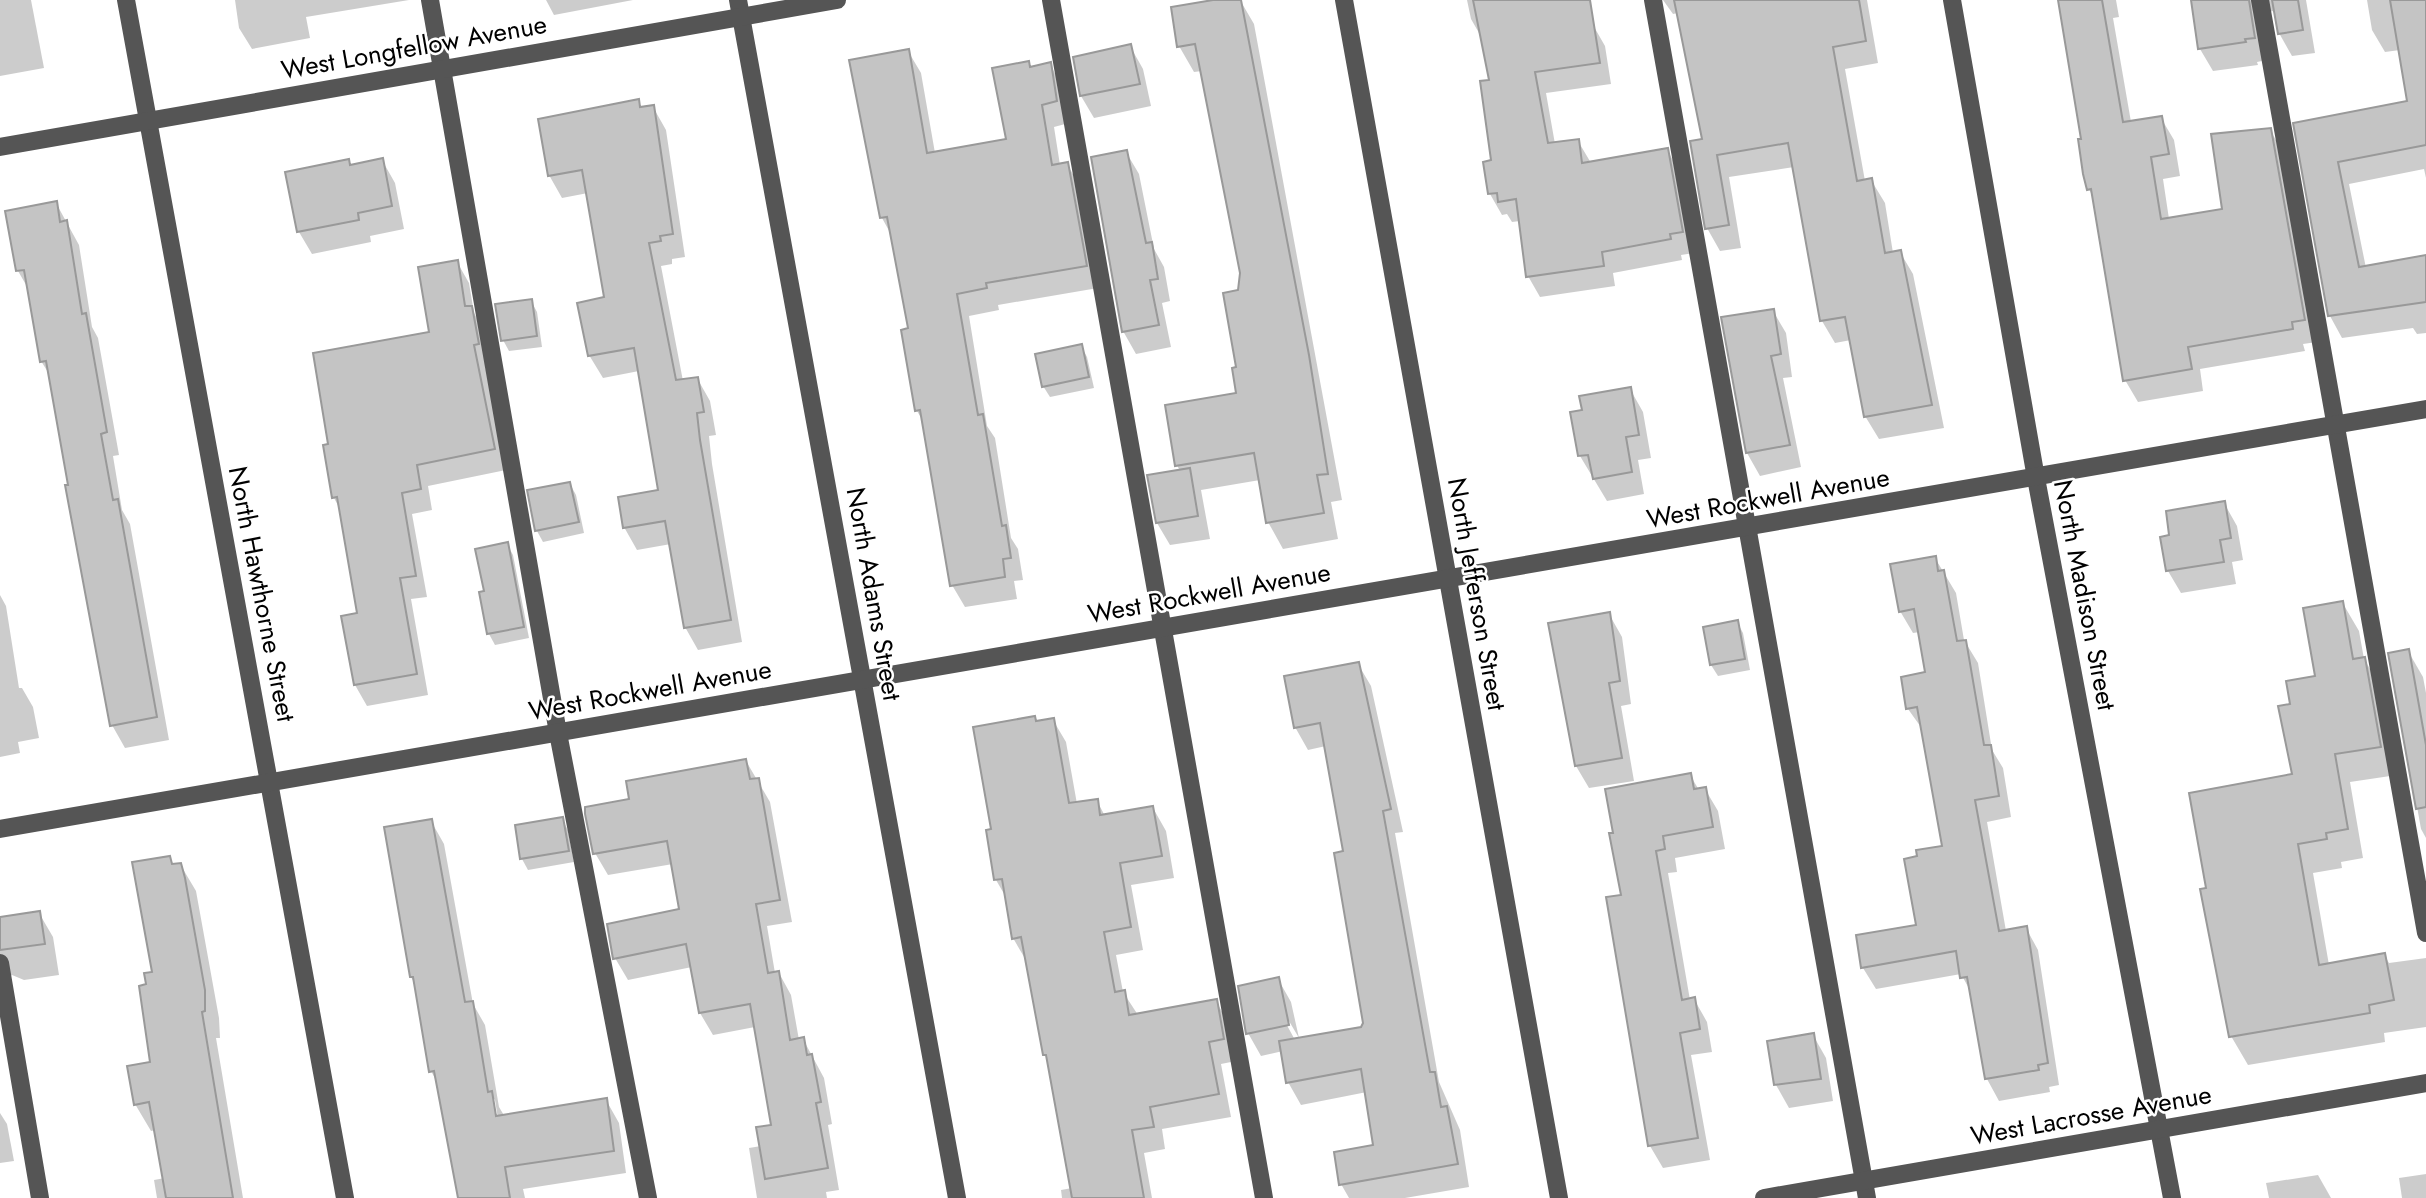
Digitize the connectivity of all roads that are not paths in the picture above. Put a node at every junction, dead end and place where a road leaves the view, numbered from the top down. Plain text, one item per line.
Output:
1 (125, 0) edge
2 (430, 0) edge
3 (837, 0) edge
4 (1051, 0) edge
5 (1344, 0) edge
6 (1653, 0) edge
7 (1952, 0) edge
8 (2260, 0) edge
9 (740, 8) edge
10 (443, 68) junction
11 (147, 121) junction
12 (0, 147) edge
13 (2426, 409) edge
14 (2335, 426) junction
15 (2036, 478) junction
16 (1746, 529) junction
17 (1447, 579) junction
18 (1163, 628) junction
19 (863, 679) junction
20 (558, 733) junction
21 (270, 783) junction
22 (0, 829) edge
23 (2426, 933) edge
24 (0, 963) edge
25 (2426, 1083) edge
26 (2160, 1129) junction
27 (1866, 1189) edge
28 (40, 1198) edge
29 (345, 1198) edge
30 (648, 1198) edge
31 (957, 1198) edge
32 (1264, 1198) edge
33 (1559, 1198) edge
34 (1764, 1198) edge
35 (2172, 1198) edge

1 - 11 street, North Hawthorne Street
2 - 10 street
3 - 9 street, West Longfellow Avenue
4 - 18 street
5 - 17 street, North Jefferson Street
6 - 16 street
7 - 15 street, North Madison Street
8 - 14 street
9 - 10 street, West Longfellow Avenue
9 - 19 street, North Adams Street
10 - 11 street, West Longfellow Avenue
10 - 20 street
11 - 12 street, West Longfellow Avenue
11 - 21 street, North Hawthorne Street
13 - 14 street, West Rockwell Avenue
14 - 15 street, West Rockwell Avenue
14 - 23 street
15 - 16 street, West Rockwell Avenue
15 - 26 street, North Madison Street
16 - 17 street, West Rockwell Avenue
16 - 27 street
17 - 18 street, West Rockwell Avenue
17 - 33 street, North Jefferson Street
18 - 19 street, West Rockwell Avenue
18 - 32 street
19 - 20 street, West Rockwell Avenue
19 - 31 street, North Adams Street
20 - 21 street, West Rockwell Avenue
20 - 30 street
21 - 22 street, West Rockwell Avenue
21 - 29 street, North Hawthorne Street
24 - 28 street
25 - 26 street, West Lacrosse Avenue
26 - 27 street, West Lacrosse Avenue
26 - 35 street, North Madison Street
27 - 34 street, West Lacrosse Avenue

